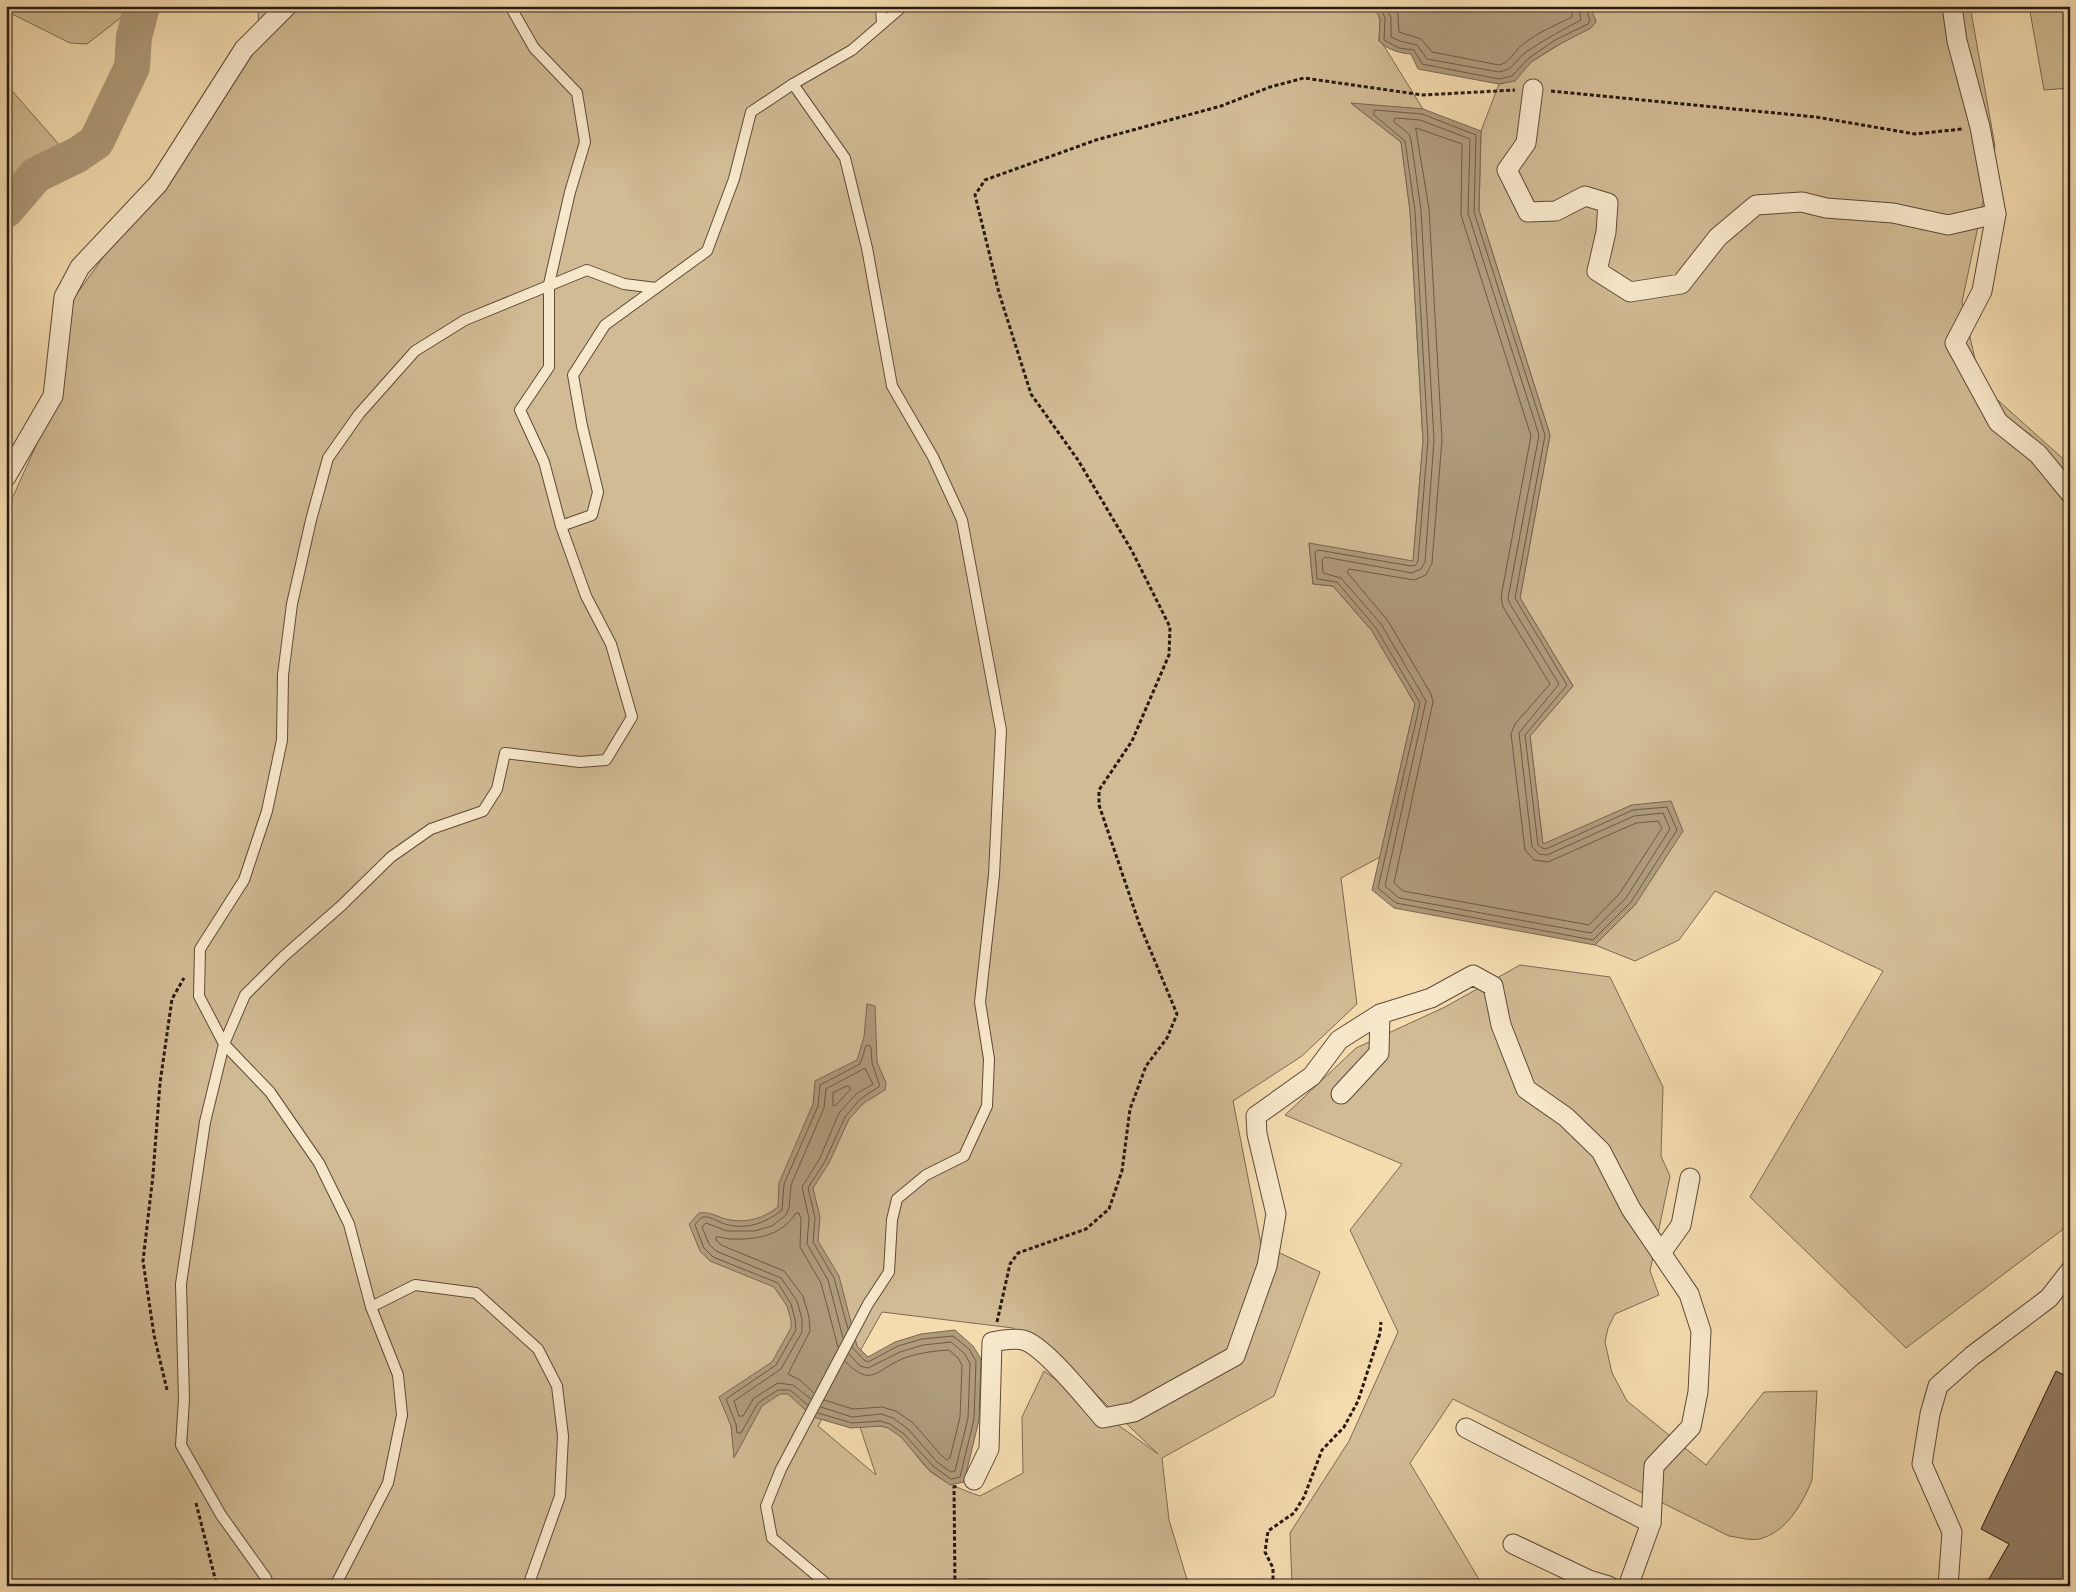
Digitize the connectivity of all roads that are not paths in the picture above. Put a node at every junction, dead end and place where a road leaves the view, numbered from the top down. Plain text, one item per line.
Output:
1 (287, 6) edge
2 (510, 6) edge
3 (882, 6) edge
4 (903, 6) edge
5 (1952, 6) edge
6 (882, 24) junction
7 (793, 84) junction
8 (1532, 89) road end
9 (1996, 214) junction
10 (549, 284) junction
11 (656, 288) junction
12 (6, 477) edge
13 (2070, 493) edge
14 (561, 526) junction
15 (1380, 1014) junction
16 (224, 1044) junction
17 (1341, 1094) dead end
18 (1690, 1178) dead end
19 (1661, 1253) junction
20 (2070, 1270) edge
21 (371, 1307) junction
22 (1466, 1428) dead end
23 (974, 1480) road end
24 (1651, 1523) junction
25 (1513, 1544) dead end
26 (341, 1581) edge
27 (269, 1586) edge
28 (335, 1586) edge
29 (528, 1586) edge
30 (829, 1586) edge
31 (1609, 1586) edge
32 (1632, 1586) edge
33 (1948, 1586) edge

1 - 12 street
2 - 10 lane
3 - 6 lane
4 - 6 lane
5 - 9 street
6 - 7 lane
7 - 11 lane
7 - 30 lane
8 - 9 street
9 - 13 street
10 - 11 lane
10 - 14 lane
10 - 16 lane
11 - 14 lane
14 - 16 lane
15 - 17 street
15 - 19 street
15 - 23 street
16 - 21 lane
16 - 27 lane
18 - 19 street
19 - 24 street
20 - 33 street
21 - 26 lane
21 - 29 lane
22 - 24 street
24 - 32 street
25 - 31 street
26 - 28 lane

